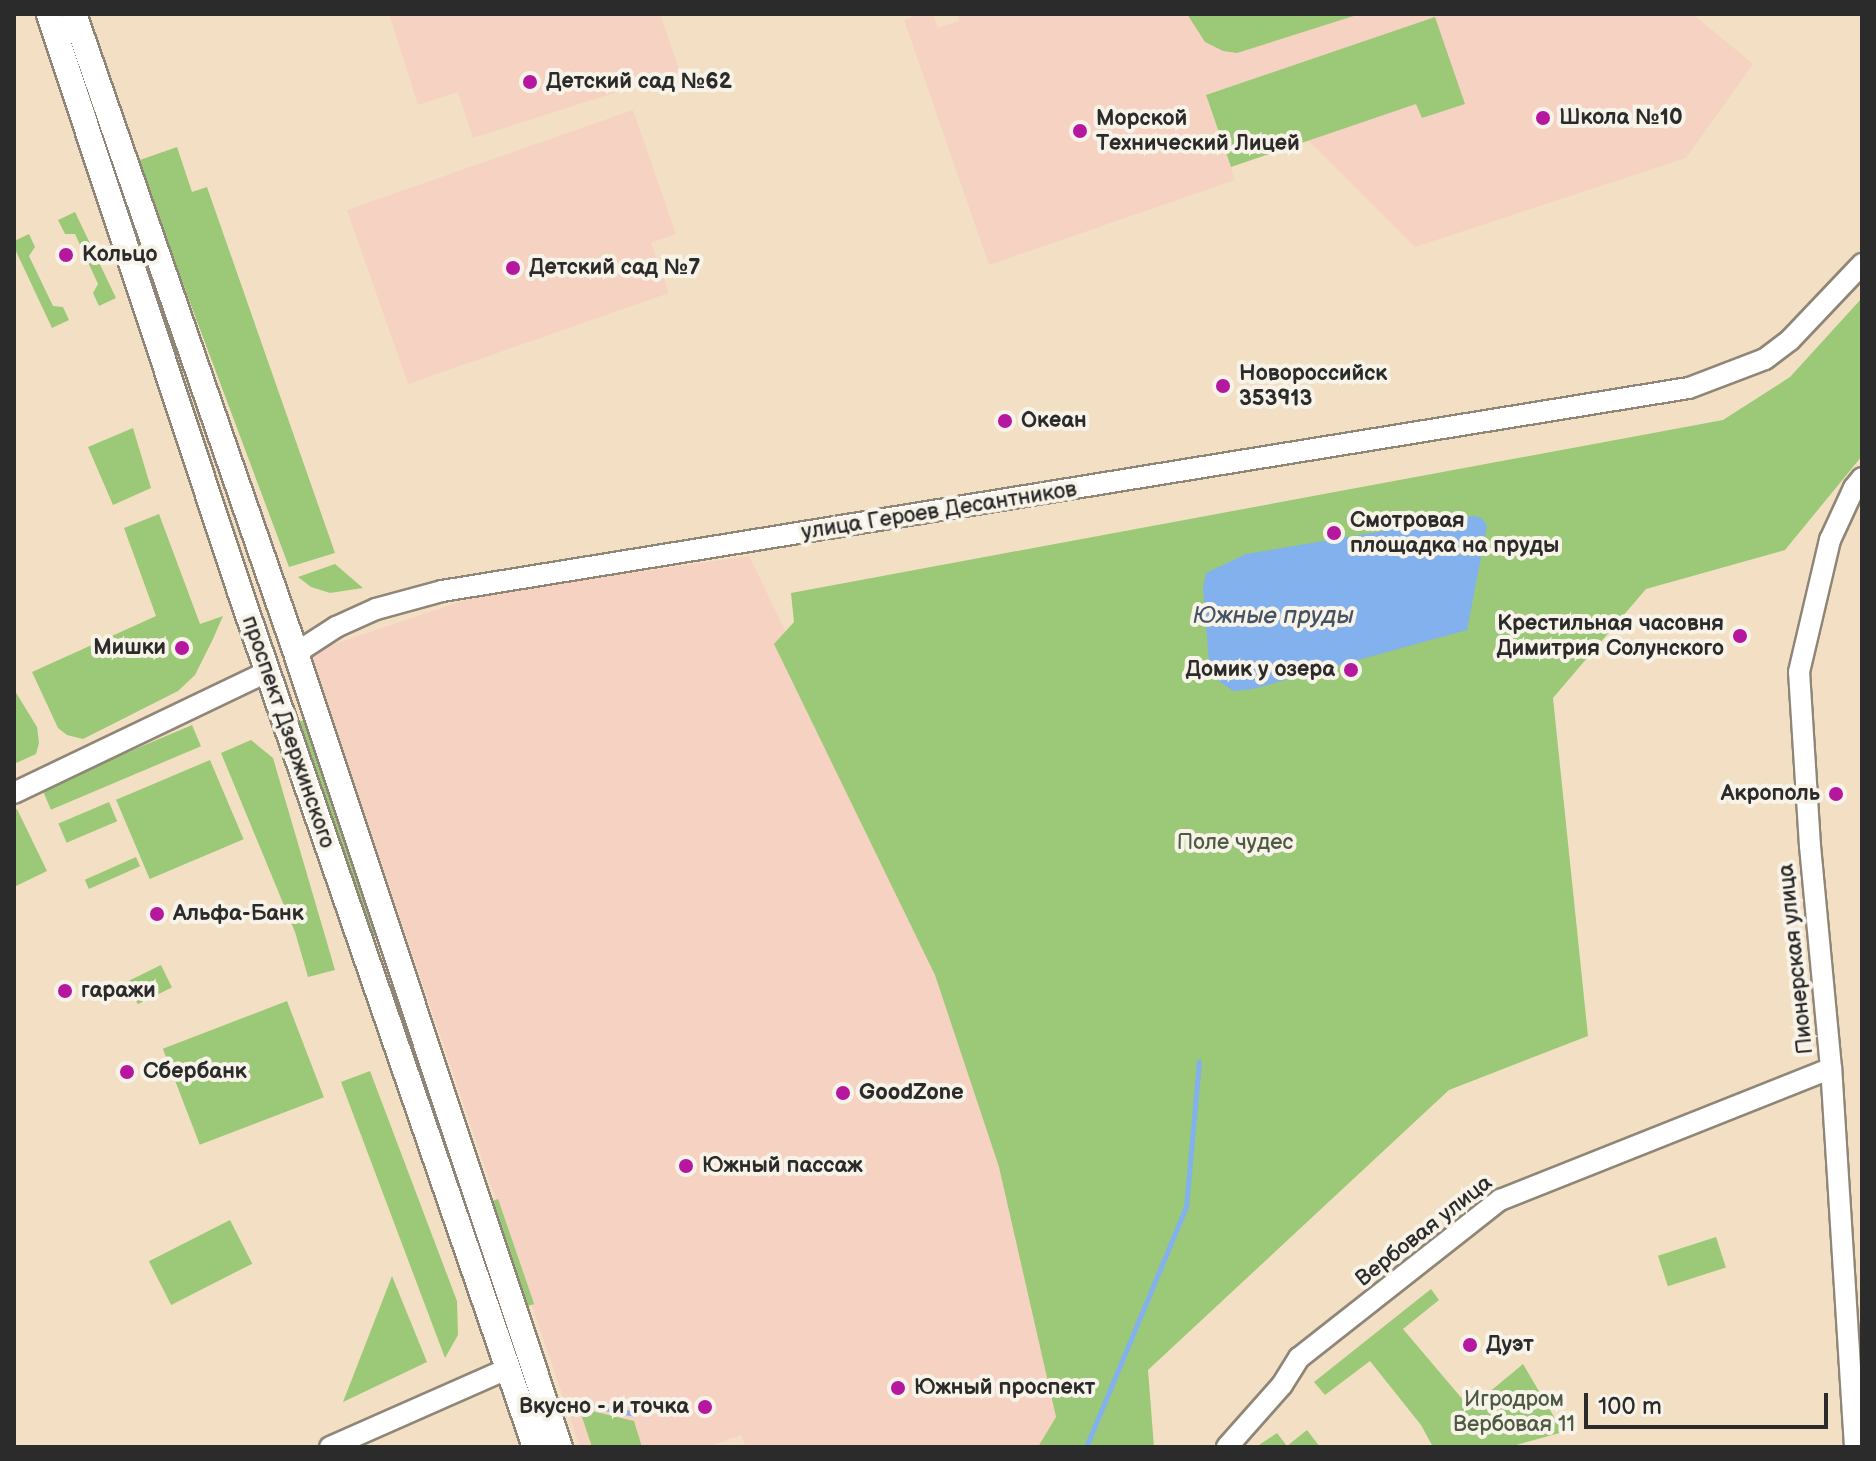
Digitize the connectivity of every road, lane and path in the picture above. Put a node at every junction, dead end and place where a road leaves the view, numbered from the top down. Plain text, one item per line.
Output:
1 (49, 14) edge
2 (74, 14) edge
3 (1862, 264) edge
4 (1862, 478) edge
5 (296, 653) junction
6 (267, 672) junction
7 (14, 793) edge
8 (1831, 1068) junction
9 (520, 1364) junction
10 (330, 1447) edge
11 (535, 1447) edge
12 (560, 1447) edge
13 (1227, 1447) edge
14 (1855, 1447) edge

1 - 6 street, проспект Дзержинского
2 - 5 street, проспект Дзержинского
3 - 5 street, улица Героев Десантников
4 - 8 street, Пионерская улица
5 - 6 street, улица Героев Десантников
5 - 9 street, проспект Дзержинского
6 - 7 street, улица Героев Десантников
6 - 9 street, проспект Дзержинского
8 - 13 street, Вербовая улица
8 - 14 street, Пионерская улица
9 - 10 street
9 - 11 street, проспект Дзержинского
9 - 12 street, проспект Дзержинского

